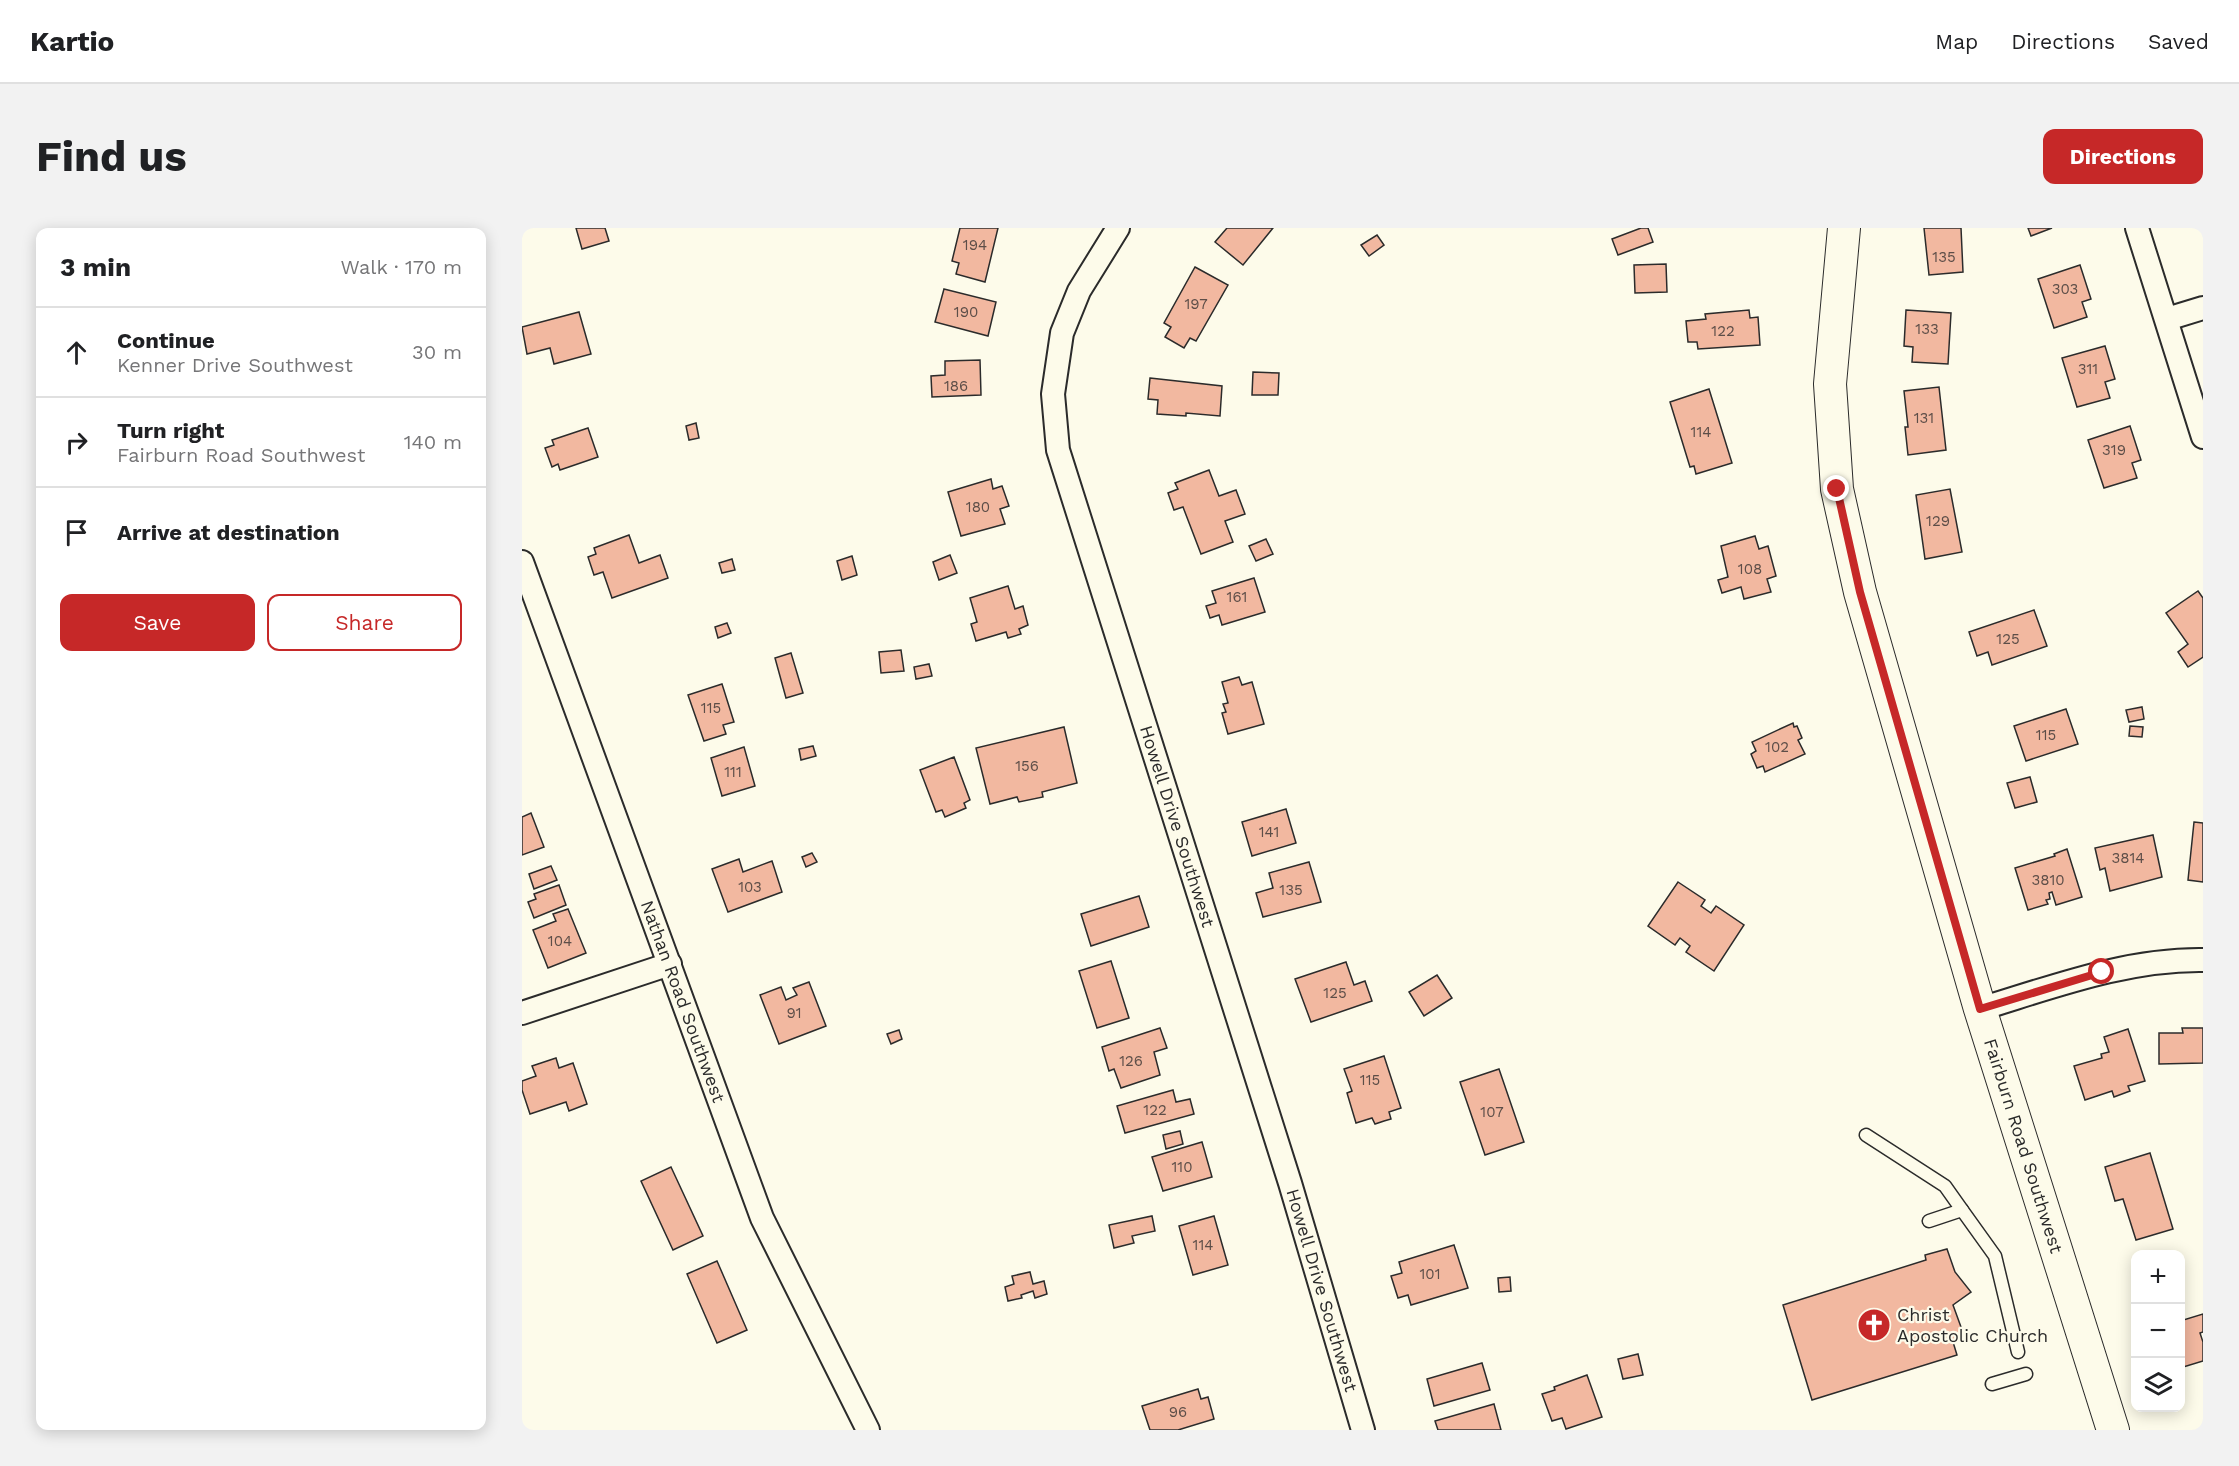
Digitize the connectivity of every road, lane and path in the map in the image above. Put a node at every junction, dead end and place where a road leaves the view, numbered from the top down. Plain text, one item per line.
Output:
1 (1118, 228) edge
2 (1844, 228) edge
3 (2137, 228) edge
4 (2203, 308) edge
5 (2166, 319) junction
6 (2203, 436) edge
7 (522, 562) edge
8 (2203, 960) edge
9 (670, 964) junction
10 (1980, 1009) junction
11 (522, 1013) edge
12 (1866, 1135) dead end
13 (1962, 1209) junction
14 (1929, 1221) dead end
15 (2018, 1352) dead end
16 (2026, 1374) dead end
17 (1992, 1384) dead end
18 (868, 1430) edge
19 (1363, 1430) edge
20 (2113, 1430) edge

1 - 19 street, Howell Drive Southwest
2 - 10 street, Fairburn Road Southwest
3 - 5 street
4 - 5 street
5 - 6 street
7 - 9 street, Nathan Road Southwest
8 - 10 street
9 - 11 street
9 - 18 street, Nathan Road Southwest
10 - 20 street, Fairburn Road Southwest
12 - 13 lane
13 - 14 lane
13 - 15 lane
16 - 17 lane

